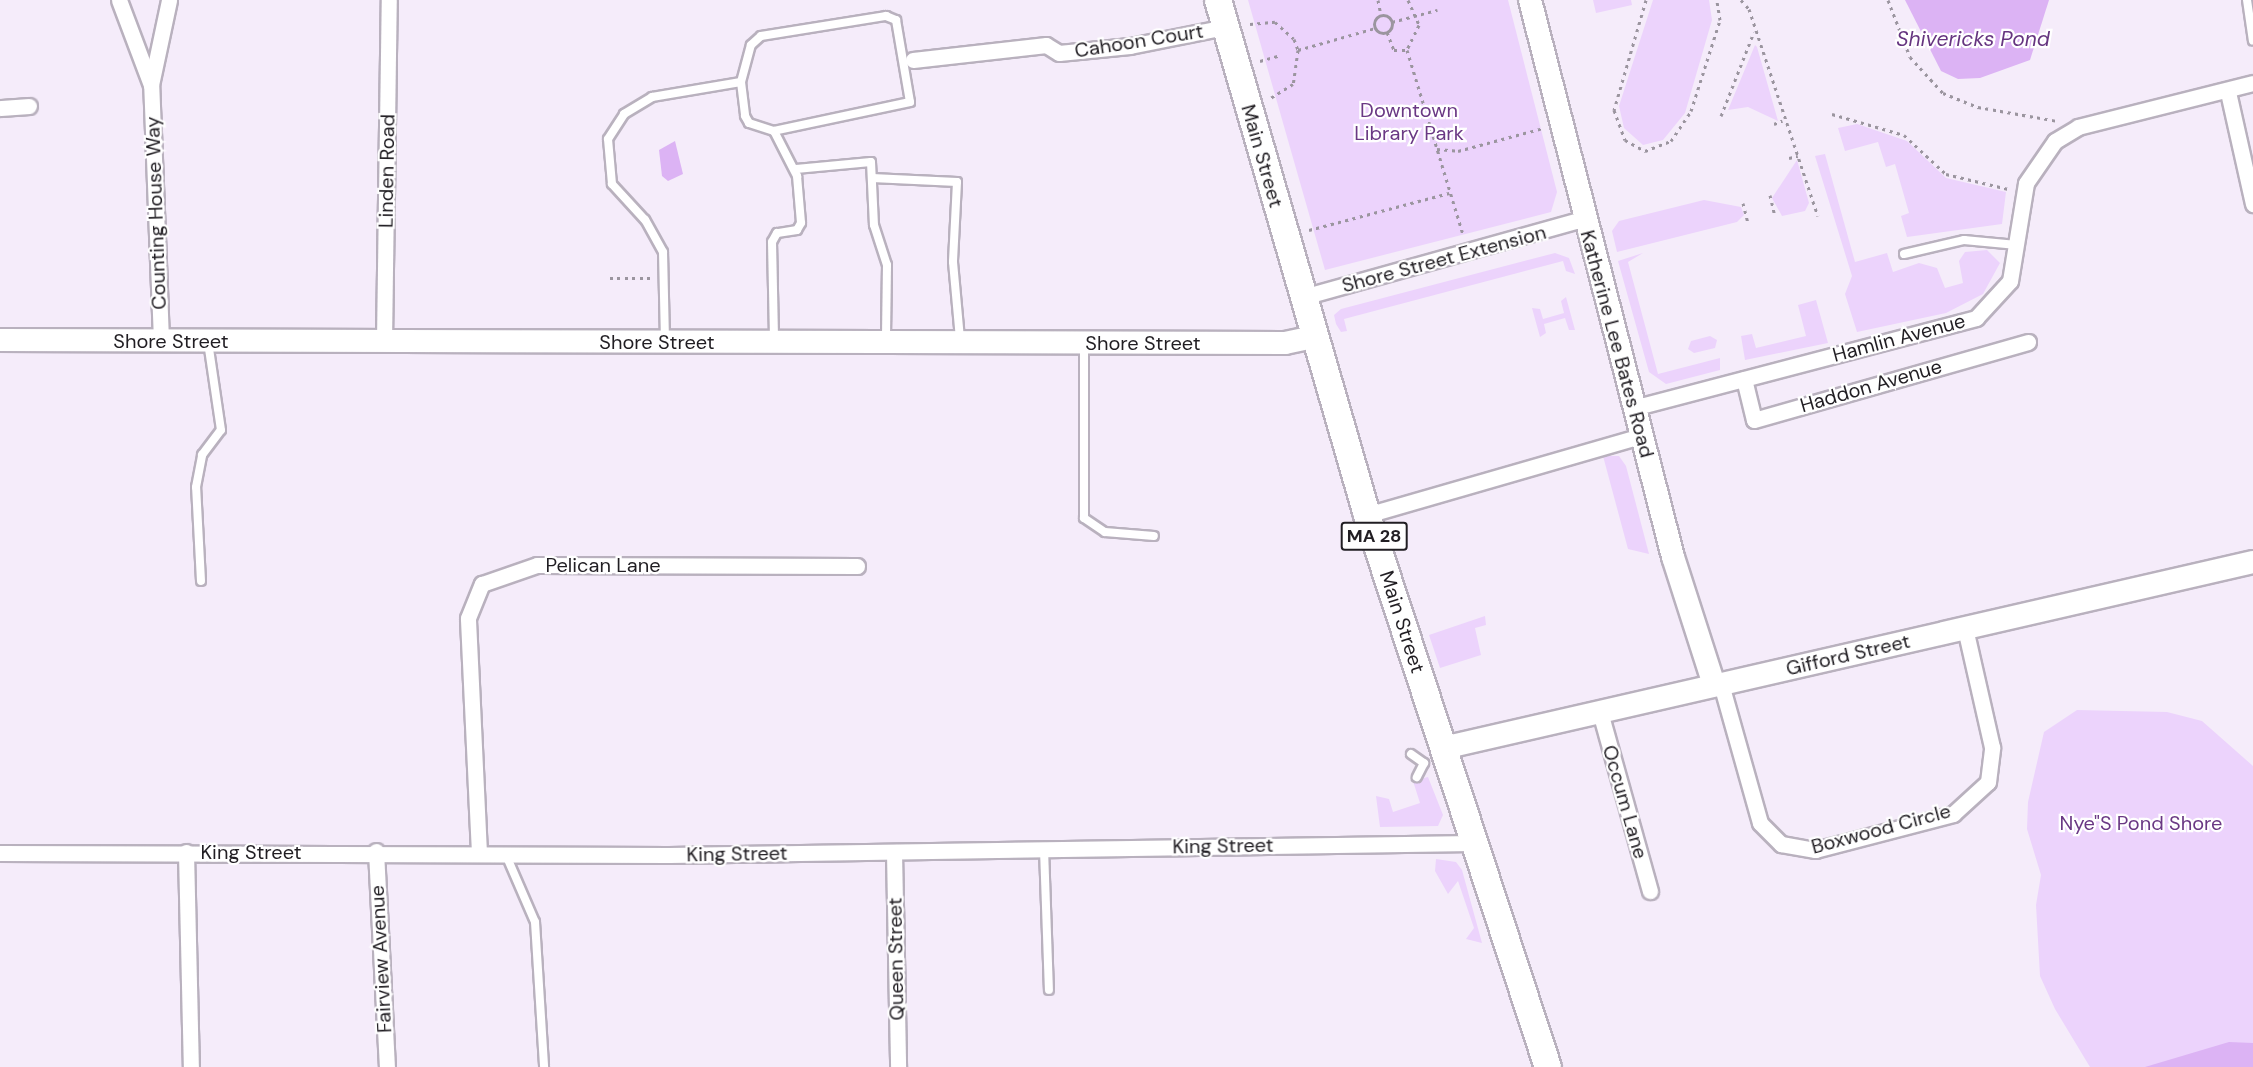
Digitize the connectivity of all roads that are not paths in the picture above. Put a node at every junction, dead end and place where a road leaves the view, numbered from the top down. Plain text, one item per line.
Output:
1 (119, 0) edge
2 (169, 0) edge
3 (388, 0) edge
4 (1218, 0) edge
5 (1530, 0) edge
6 (2247, 0) edge
7 (1225, 27) junction
8 (2253, 41) edge
9 (913, 60) dead end
10 (741, 82) junction
11 (2253, 83) edge
12 (151, 86) junction
13 (2228, 92) junction
14 (29, 106) dead end
15 (0, 108) edge
16 (774, 131) junction
17 (796, 169) junction
18 (872, 178) junction
19 (2253, 204) edge
20 (1585, 218) junction
21 (2019, 245) junction
22 (1904, 254) dead end
23 (1303, 297) junction
24 (1313, 337) junction
25 (0, 340) edge
26 (161, 340) junction
27 (208, 341) junction
28 (384, 341) junction
29 (665, 342) junction
30 (774, 342) junction
31 (886, 342) junction
32 (2028, 342) dead end
33 (961, 343) junction
34 (1084, 343) junction
35 (1744, 379) junction
36 (1633, 408) junction
37 (1641, 436) junction
38 (1367, 515) junction
39 (1154, 536) dead end
40 (2253, 562) edge
41 (857, 566) dead end
42 (201, 581) dead end
43 (1965, 628) junction
44 (1718, 685) junction
45 (1600, 712) junction
46 (1410, 754) dead end
47 (1433, 755) junction
48 (1417, 777) dead end
49 (1473, 843) junction
50 (1044, 849) junction
51 (376, 851) junction
52 (186, 852) junction
53 (894, 852) junction
54 (0, 853) edge
55 (479, 853) junction
56 (505, 853) junction
57 (1650, 891) dead end
58 (1048, 990) dead end
59 (190, 1067) edge
60 (387, 1067) edge
61 (544, 1067) edge
62 (898, 1067) edge
63 (1548, 1067) edge

1 - 12 street, Counting House Way
2 - 12 street, Counting House Way
3 - 28 street, Linden Road
4 - 7 main road, Main Street / MA 28
5 - 20 main road, Katherine Lee Bates Road
6 - 8 lane
7 - 9 street, Cahoon Court
7 - 23 main road, Main Street / MA 28
10 - 16 lane
10 - 16 lane
10 - 29 lane
11 - 13 street, Hamlin Avenue
12 - 26 street, Counting House Way
13 - 19 street
13 - 21 street, Hamlin Avenue
14 - 15 street
16 - 17 lane
17 - 18 lane
17 - 30 lane
18 - 31 lane
18 - 33 lane
20 - 23 street, Shore Street Extension
20 - 36 main road, Katherine Lee Bates Road
21 - 22 lane
21 - 35 street, Hamlin Avenue
23 - 24 main road, Main Street / MA 28
24 - 34 main road, Shore Street
24 - 38 main road, Main Street / MA 28
25 - 26 main road, Shore Street
26 - 27 main road, Shore Street
27 - 28 main road, Shore Street
27 - 42 lane
28 - 29 main road, Shore Street
29 - 30 main road, Shore Street
30 - 31 main road, Shore Street
31 - 33 main road, Shore Street
32 - 35 street, Haddon Avenue
33 - 34 main road, Shore Street
34 - 39 lane
35 - 36 street, Hamlin Avenue
36 - 37 main road, Katherine Lee Bates Road
37 - 38 street
37 - 44 main road, Katherine Lee Bates Road
38 - 47 main road, Main Street / MA 28
40 - 43 main road, Gifford Street
41 - 55 street, Pelican Lane
43 - 44 main road, Gifford Street
43 - 44 street, Boxwood Circle
44 - 45 main road, Gifford Street
45 - 47 main road, Gifford Street
45 - 57 street, Occum Lane
46 - 47 lane
47 - 48 lane
47 - 49 main road, Main Street / MA 28
49 - 50 street, King Street
49 - 63 main road, Main Street / MA 28
50 - 53 street, King Street
50 - 58 lane
51 - 52 street, King Street
51 - 55 street, King Street
51 - 60 street, Fairview Avenue
52 - 54 street, King Street
52 - 59 street
53 - 56 street, King Street
53 - 62 street, Queen Street
55 - 56 street, King Street
56 - 61 lane

